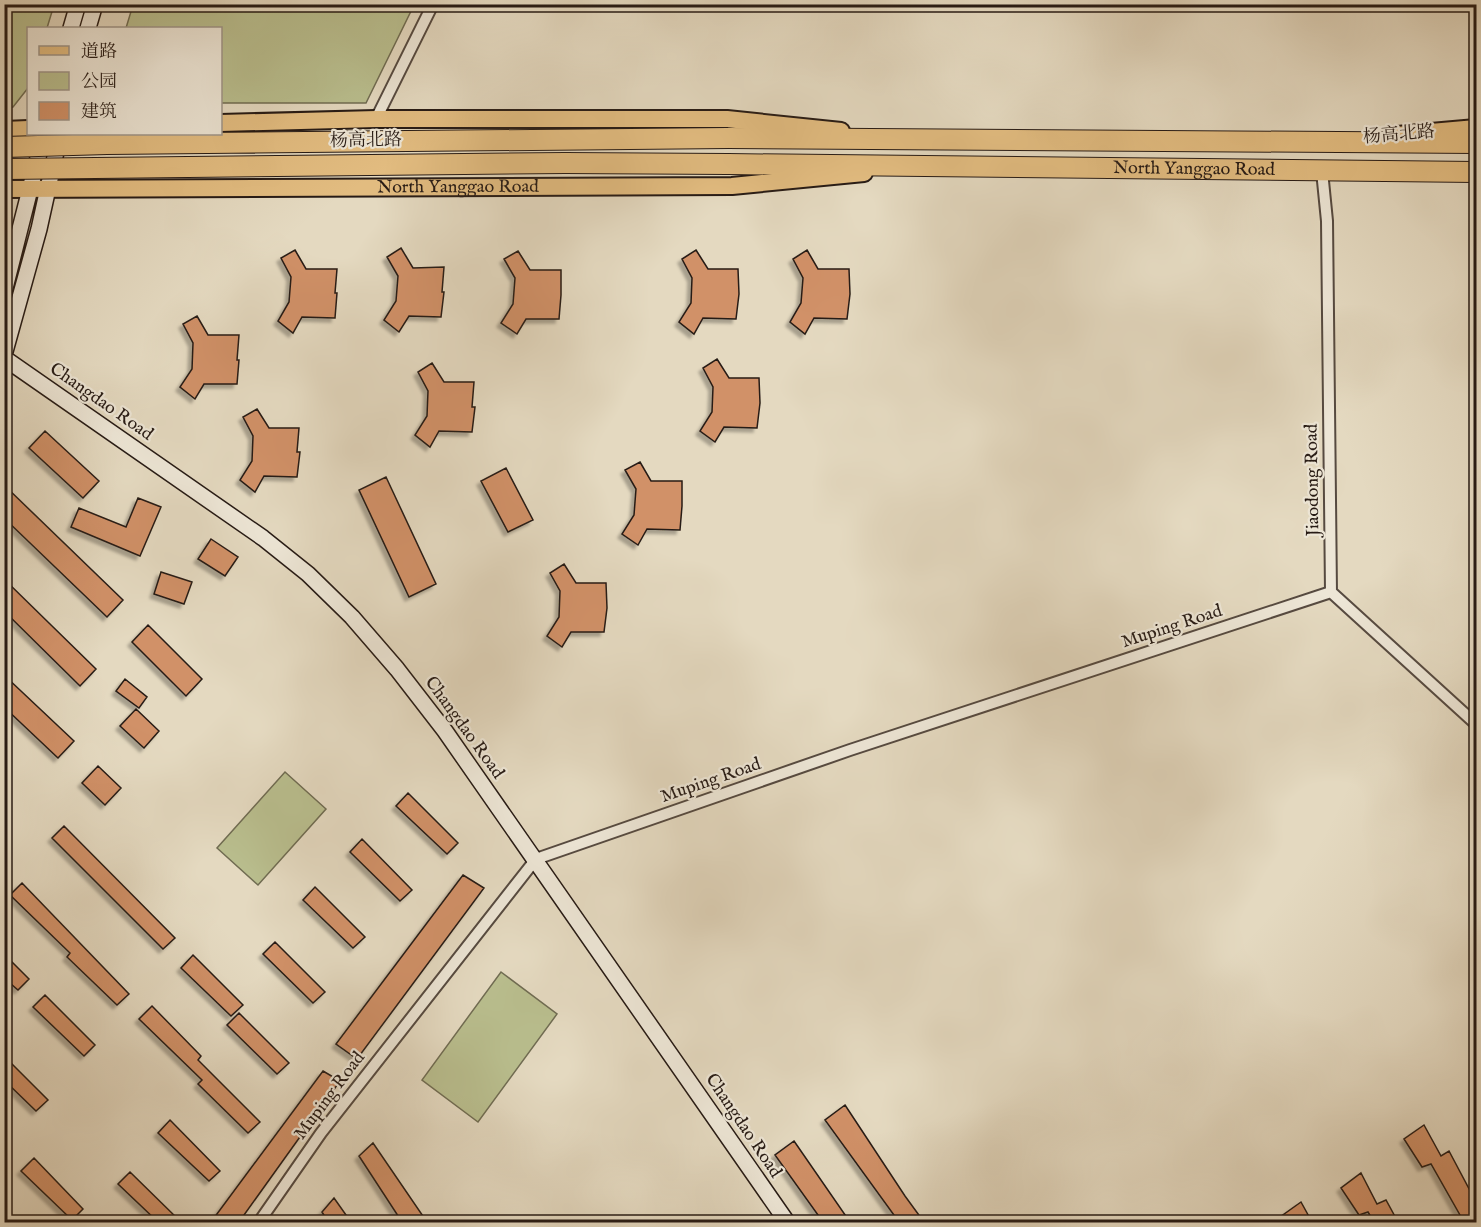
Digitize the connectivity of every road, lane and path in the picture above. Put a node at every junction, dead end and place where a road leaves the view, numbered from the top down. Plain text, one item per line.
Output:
1 (78, 4) edge
2 (95, 4) edge
3 (433, 4) edge
4 (71, 27) edge
5 (88, 27) edge
6 (376, 119) junction
7 (222, 123) edge
8 (1476, 128) edge
9 (27, 129) edge
10 (4, 130) edge
11 (44, 135) edge
12 (60, 135) edge
13 (728, 138) joint
14 (913, 139) junction
15 (1322, 141) junction
16 (1476, 143) edge
17 (4, 147) edge
18 (728, 165) joint
19 (912, 168) junction
20 (4, 169) edge
21 (1322, 171) junction
22 (1476, 172) edge
23 (30, 188) junction
24 (48, 188) junction
25 (4, 189) edge
26 (4, 292) edge
27 (4, 357) edge
28 (1331, 592) junction
29 (1476, 724) edge
30 (536, 859) junction
31 (259, 1222) edge
32 (787, 1222) edge

1 - 4 street
2 - 5 street
3 - 6 street
6 - 7 main road, North Yanggao Road
6 - 14 main road, North Yanggao Road
8 - 15 main road, 杨高北路
9 - 10 main road
11 - 23 street
12 - 24 street
13 - 14 highway, North Yanggao Road
13 - 17 highway, 杨高北路, bridge
14 - 15 highway, North Yanggao Road
15 - 16 highway, North Yanggao Road
18 - 19 highway, North Yanggao Road
18 - 20 highway, 杨高北路, bridge
19 - 21 highway, North Yanggao Road
19 - 24 main road, North Yanggao Road
21 - 22 highway, North Yanggao Road
21 - 28 street, Jiaodong Road
23 - 24 main road, North Yanggao Road
23 - 25 main road, North Yanggao Road
23 - 26 street
24 - 27 street
27 - 30 street, Changdao Road
28 - 29 street
28 - 30 street, Muping Road
30 - 31 street, Muping Road
30 - 32 street, Changdao Road

